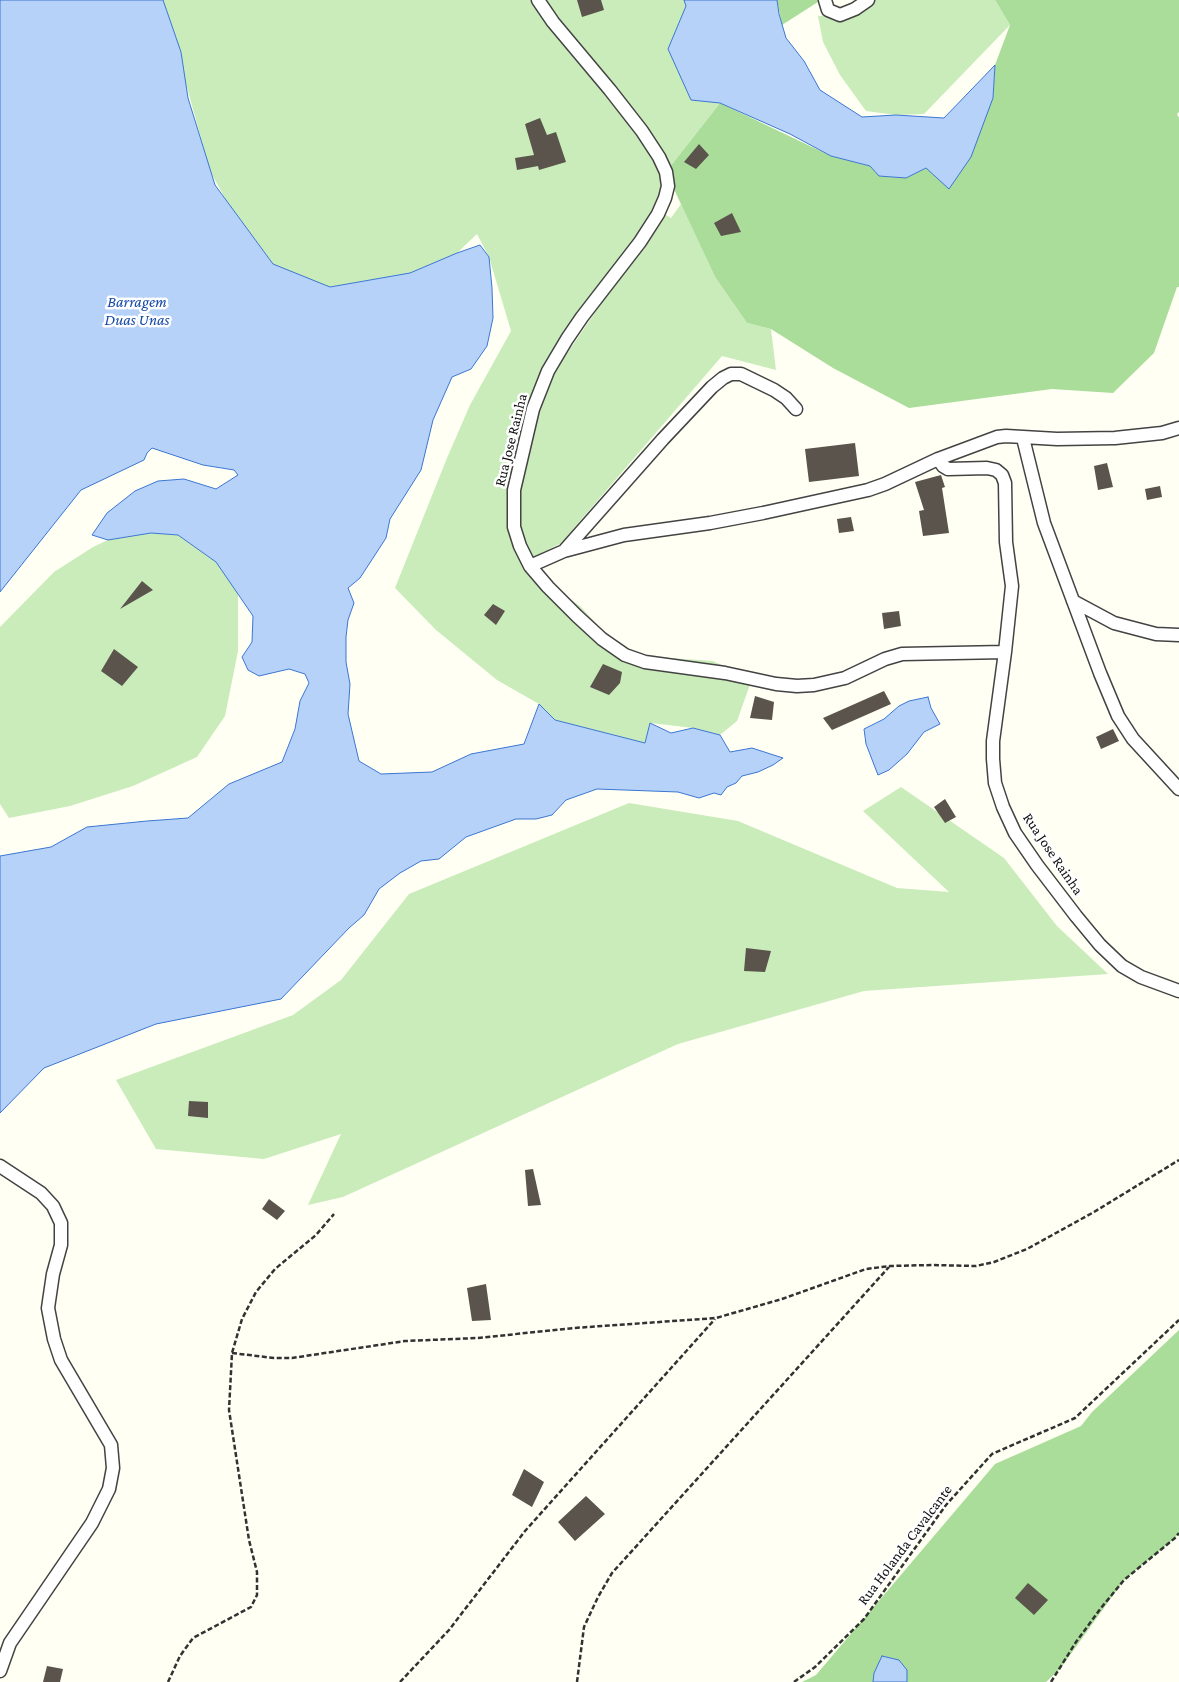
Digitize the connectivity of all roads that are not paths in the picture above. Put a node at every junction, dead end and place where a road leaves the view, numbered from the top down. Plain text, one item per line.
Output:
1 (538, 0) edge
2 (825, 0) edge
3 (868, 0) edge
4 (796, 409) dead end
5 (1179, 428) edge
6 (1023, 438) junction
7 (938, 459) junction
8 (564, 551) junction
9 (530, 566) junction
10 (1073, 602) junction
11 (1179, 635) edge
12 (1006, 652) junction
13 (1179, 789) edge
14 (1179, 992) edge
15 (0, 1166) edge
16 (0, 1672) edge

1 - 9 street, Rua Jose Rainha
2 - 3 street
4 - 8 street
5 - 6 street
6 - 7 street
6 - 10 street
7 - 8 street
7 - 12 street, Rua Jose Rainha
8 - 9 street
9 - 12 street, Rua Jose Rainha
10 - 11 street
10 - 13 street
12 - 14 street, Rua Jose Rainha
15 - 16 street

